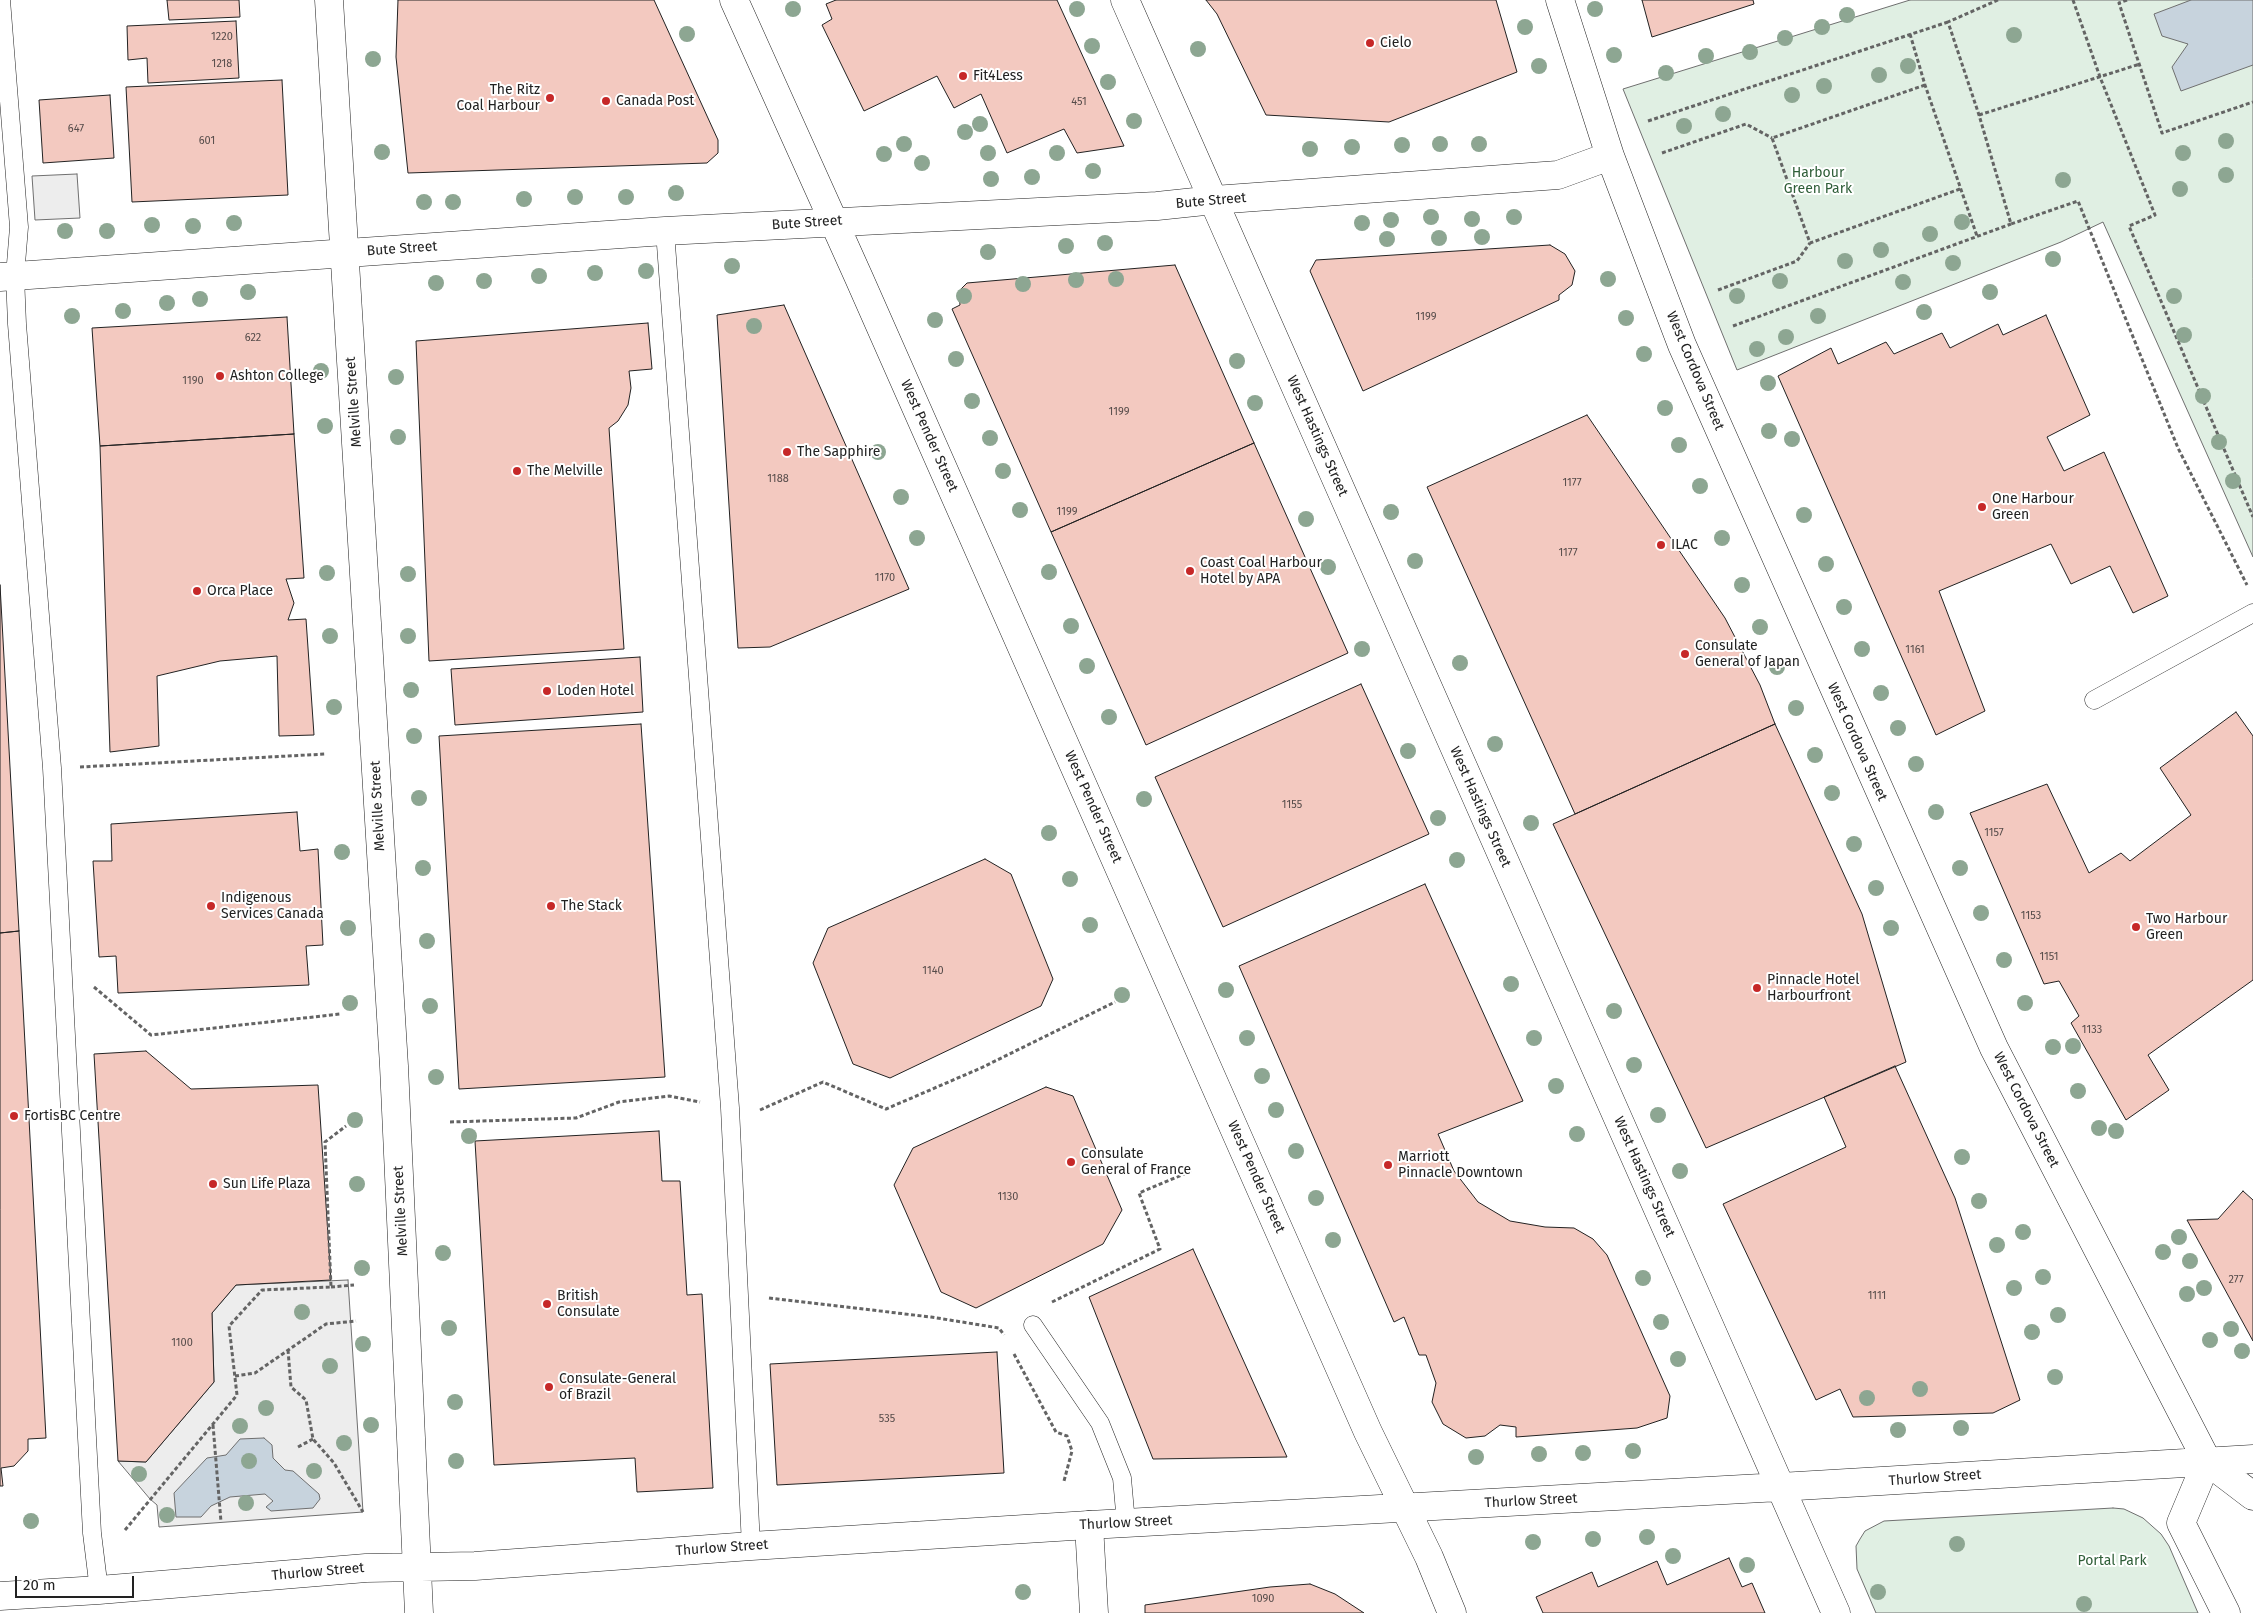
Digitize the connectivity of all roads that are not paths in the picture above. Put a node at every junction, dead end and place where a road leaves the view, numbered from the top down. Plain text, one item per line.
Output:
1 (0, 0) edge
2 (329, 0) edge
3 (734, 0) edge
4 (1125, 0) edge
5 (1560, 0) edge
6 (1610, 156) junction
7 (1214, 200) junction
8 (834, 221) junction
9 (666, 231) junction
10 (345, 254) junction
11 (7, 276) edge
12 (2253, 613) edge
13 (2094, 700) dead end
14 (1033, 1325) dead end
15 (2253, 1459) edge
16 (2207, 1461) junction
17 (1780, 1487) junction
18 (2253, 1496) edge
19 (1404, 1509) junction
20 (1126, 1523) junction
21 (1089, 1525) junction
22 (750, 1546) junction
23 (418, 1567) junction
24 (99, 1590) junction
25 (0, 1596) edge
26 (419, 1613) edge
27 (1094, 1613) edge
28 (1452, 1613) edge
29 (1836, 1613) edge
30 (2226, 1613) edge

1 - 11 lane
2 - 10 street, Melville Street
3 - 8 street, West Pender Street
4 - 7 street, West Hastings Street
5 - 6 street, West Cordova Street
6 - 7 street, Bute Street
6 - 16 street, West Cordova Street
7 - 8 street, Bute Street
7 - 17 street, West Hastings Street
8 - 9 street, Bute Street
8 - 19 street, West Pender Street
9 - 10 street, Bute Street
9 - 22 lane
10 - 11 street, Bute Street
10 - 23 street, Melville Street
11 - 24 lane
12 - 13 lane
14 - 20 lane
15 - 16 street, Thurlow Street
16 - 17 street, Thurlow Street
16 - 18 street, West Cordova Street
16 - 30 street
17 - 19 street, Thurlow Street
17 - 29 street, West Hastings Street
19 - 20 street, Thurlow Street
19 - 28 street, West Pender Street
20 - 21 street, Thurlow Street
21 - 22 street, Thurlow Street
21 - 27 street
22 - 23 street, Thurlow Street
23 - 24 street, Thurlow Street
23 - 26 street, Melville Street
24 - 25 street, Thurlow Street

